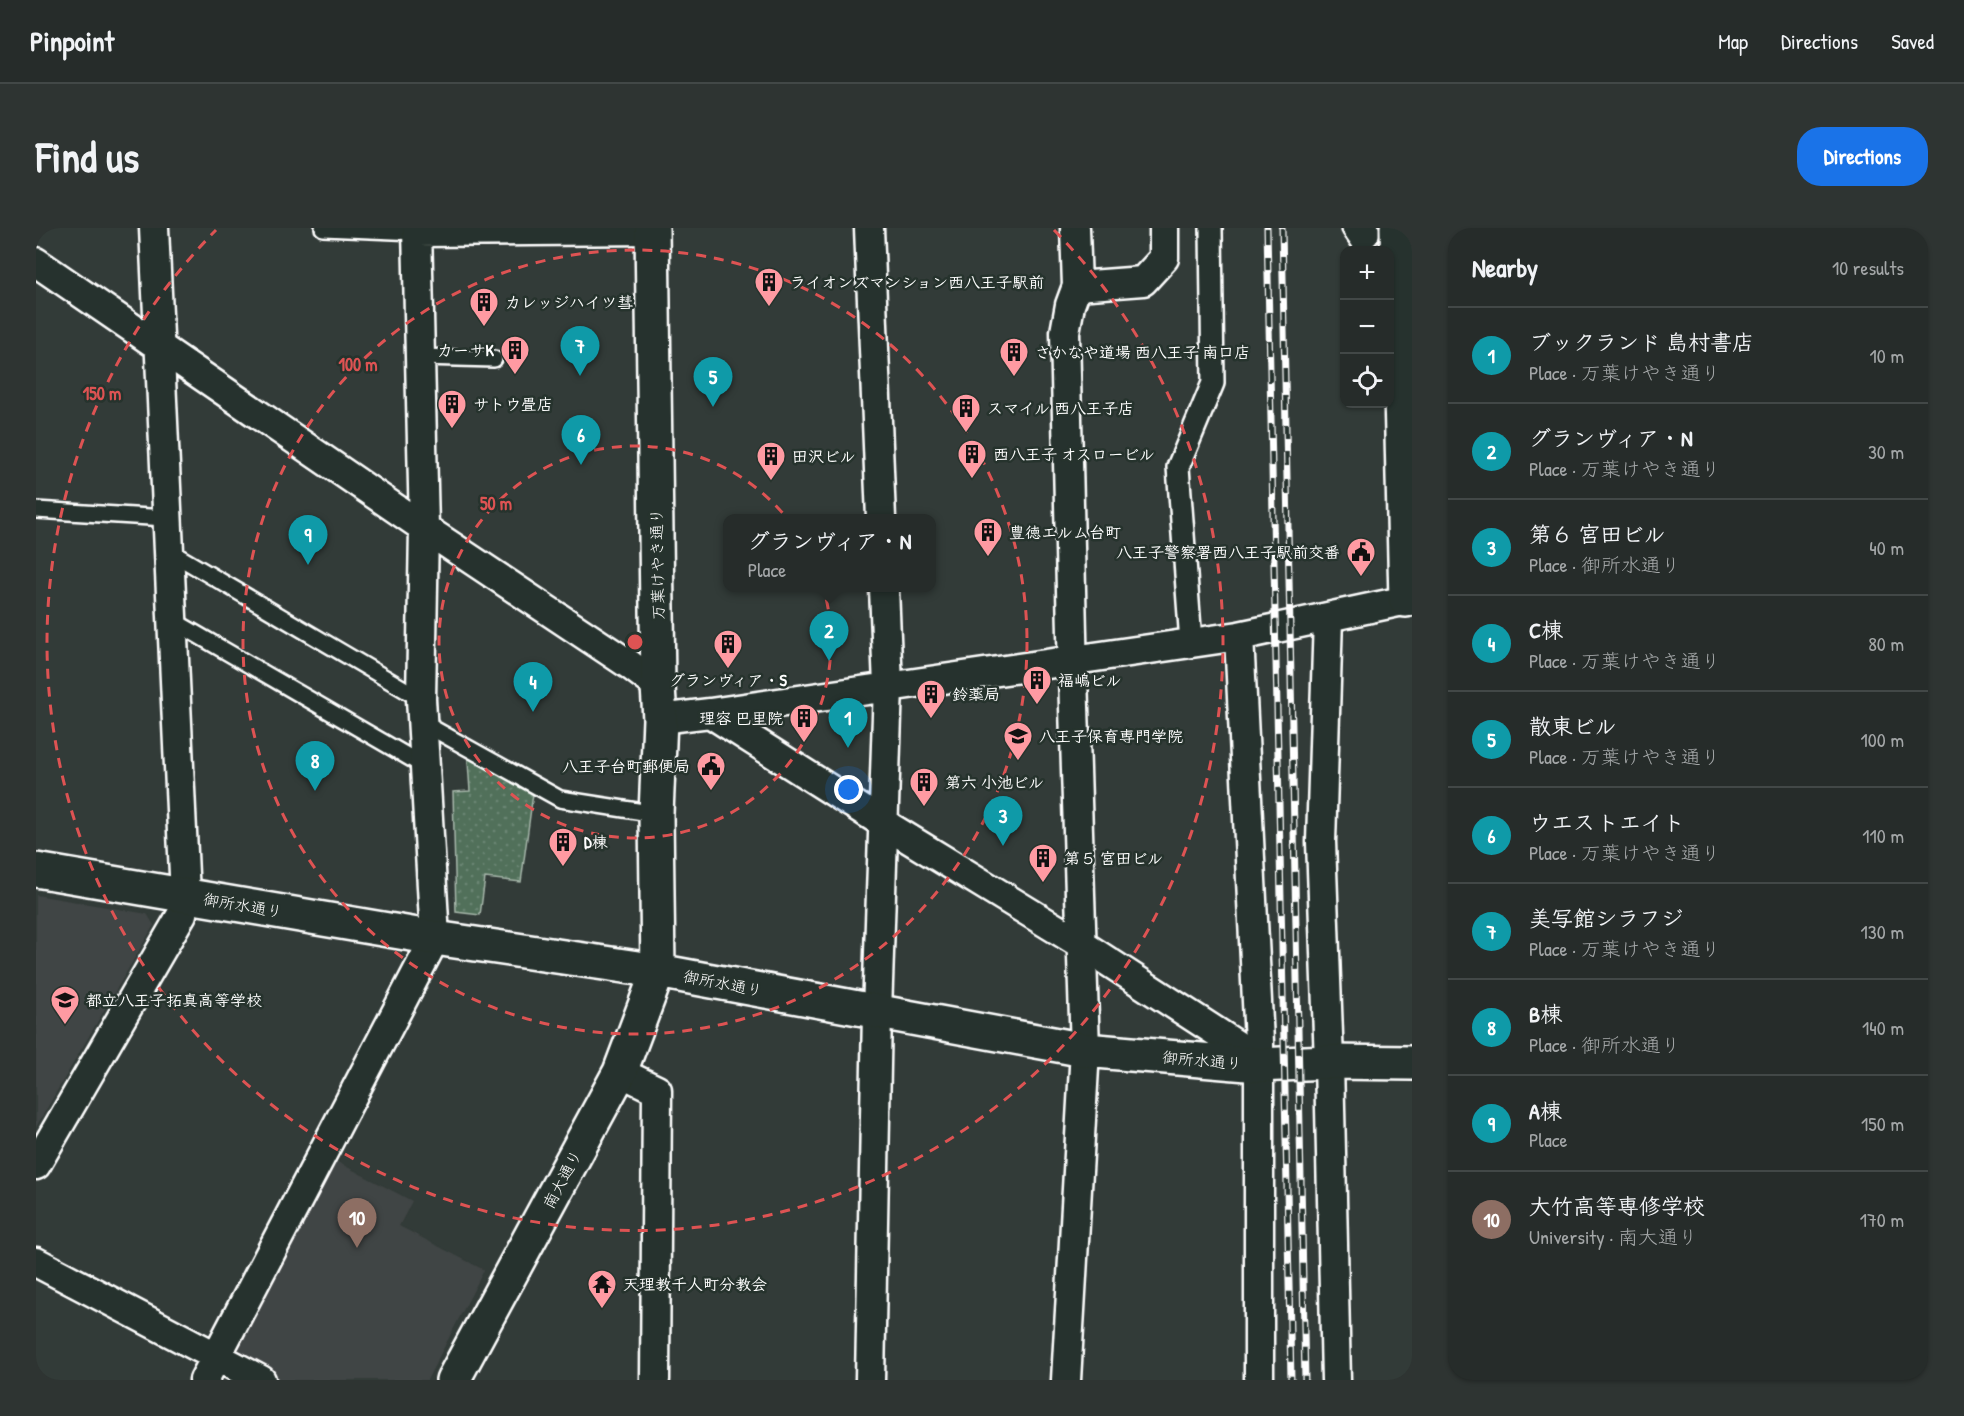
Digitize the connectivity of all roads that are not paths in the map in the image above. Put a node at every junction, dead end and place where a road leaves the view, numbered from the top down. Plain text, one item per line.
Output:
1 (154, 228) edge
2 (323, 228) edge
3 (869, 228) edge
4 (1075, 228) edge
5 (1164, 228) edge
6 (1210, 228) edge
7 (1353, 228) edge
8 (1368, 228) edge
9 (1397, 228) edge
10 (661, 229) edge
11 (417, 230) edge
12 (36, 262) edge
13 (1077, 286) junction
14 (1406, 339) edge
15 (160, 347) junction
16 (420, 357) junction
17 (494, 359) dead end
18 (36, 510) edge
19 (881, 514) edge
20 (166, 518) junction
21 (424, 528) junction
22 (169, 551) junction
23 (884, 592) edge
24 (1409, 600) edge
25 (1328, 618) junction
26 (172, 620) junction
27 (1239, 636) junction
28 (1191, 642) junction
29 (1072, 659) junction
30 (658, 686) junction
31 (888, 686) junction
32 (422, 711) junction
33 (710, 713) junction
34 (660, 719) junction
35 (424, 766) junction
36 (656, 814) junction
37 (883, 823) junction
38 (36, 870) edge
39 (185, 896) junction
40 (435, 938) junction
41 (1081, 944) junction
42 (658, 971) junction
43 (876, 1012) junction
44 (1085, 1050) junction
45 (1329, 1062) junction
46 (1412, 1063) edge
47 (1259, 1065) junction
48 (620, 1072) junction
49 (36, 1165) edge
50 (36, 1262) edge
51 (210, 1369) edge
52 (261, 1380) edge
53 (453, 1380) edge
54 (655, 1380) edge
55 (870, 1380) edge
56 (1066, 1380) edge
57 (1259, 1380) edge
58 (1336, 1380) edge

1 - 15 street
2 - 11 lane
3 - 19 street
4 - 13 street
5 - 13 street
6 - 28 street
7 - 8 street
9 - 14 street
10 - 11 street
10 - 30 street, 万葉けやき通り
11 - 16 street
12 - 15 street
13 - 29 street
14 - 24 street
15 - 20 street
15 - 21 street
16 - 17 lane
16 - 21 street
18 - 20 lane
20 - 22 street
21 - 30 street
21 - 32 street
22 - 26 street
22 - 32 lane
23 - 31 street
24 - 25 street
25 - 27 street
25 - 45 street
26 - 35 lane
26 - 39 street
27 - 28 street
27 - 47 street
28 - 29 street
29 - 31 street
29 - 41 street
30 - 34 street, 万葉けやき通り
31 - 33 street
31 - 37 street
32 - 35 street
32 - 36 lane
33 - 34 street
33 - 37 street
34 - 36 street, 万葉けやき通り
35 - 40 street
36 - 42 street, 万葉けやき通り
37 - 41 street
37 - 43 street
38 - 39 street, 御所水通り
39 - 40 street, 御所水通り
39 - 49 street
40 - 42 street, 御所水通り
40 - 51 street
41 - 44 street
41 - 47 street
42 - 43 street, 御所水通り
42 - 48 street, 南大通り
43 - 44 street, 御所水通り
43 - 55 street
44 - 47 street, 御所水通り
44 - 56 street
45 - 46 street, 御所水通り
45 - 47 street, 御所水通り
45 - 58 street
47 - 57 street
48 - 53 street, 南大通り
48 - 54 street
50 - 51 street
51 - 52 street

